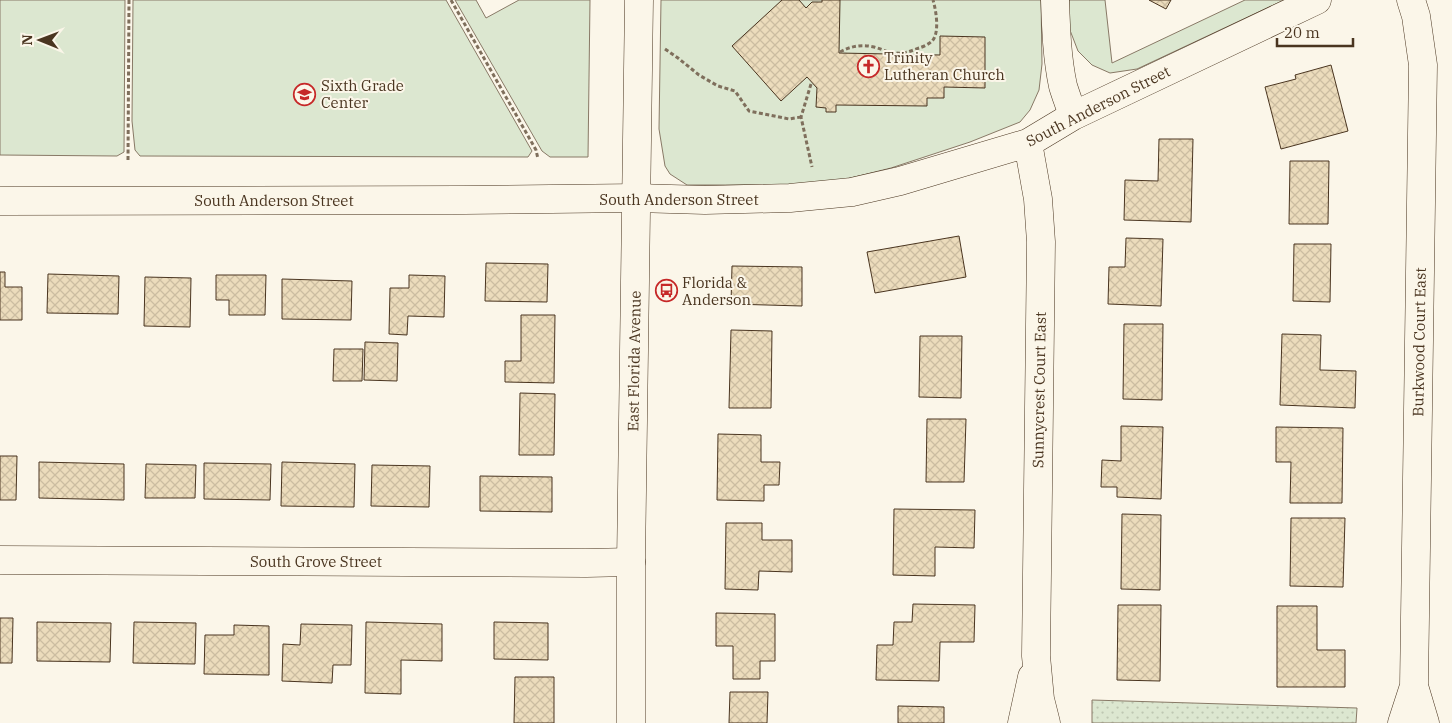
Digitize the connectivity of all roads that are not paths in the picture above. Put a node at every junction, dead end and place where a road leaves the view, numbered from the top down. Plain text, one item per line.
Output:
1 (639, 0) edge
2 (1055, 0) edge
3 (1317, 0) edge
4 (1411, 0) edge
5 (1073, 116) junction
6 (1028, 143) junction
7 (636, 198) junction
8 (0, 201) edge
9 (0, 560) edge
10 (631, 562) junction
11 (1036, 638) junction
12 (1414, 686) junction
13 (631, 723) edge
14 (1022, 723) edge
15 (1046, 723) edge
16 (1402, 723) edge
17 (1425, 723) edge

1 - 7 street, East Florida Avenue
2 - 5 street
3 - 5 street, South Anderson Street
4 - 12 street, Burkwood Court East
5 - 6 street, South Anderson Street
6 - 7 street, South Anderson Street
6 - 11 street, Sunnycrest Court East
7 - 8 street, South Anderson Street
7 - 10 street, East Florida Avenue
9 - 10 street, South Grove Street
10 - 13 street, East Florida Avenue
11 - 14 street, Sunnycrest Court East
11 - 15 street, Sunnycrest Court East
12 - 16 street, Burkwood Court East
12 - 17 street, Burkwood Court East

